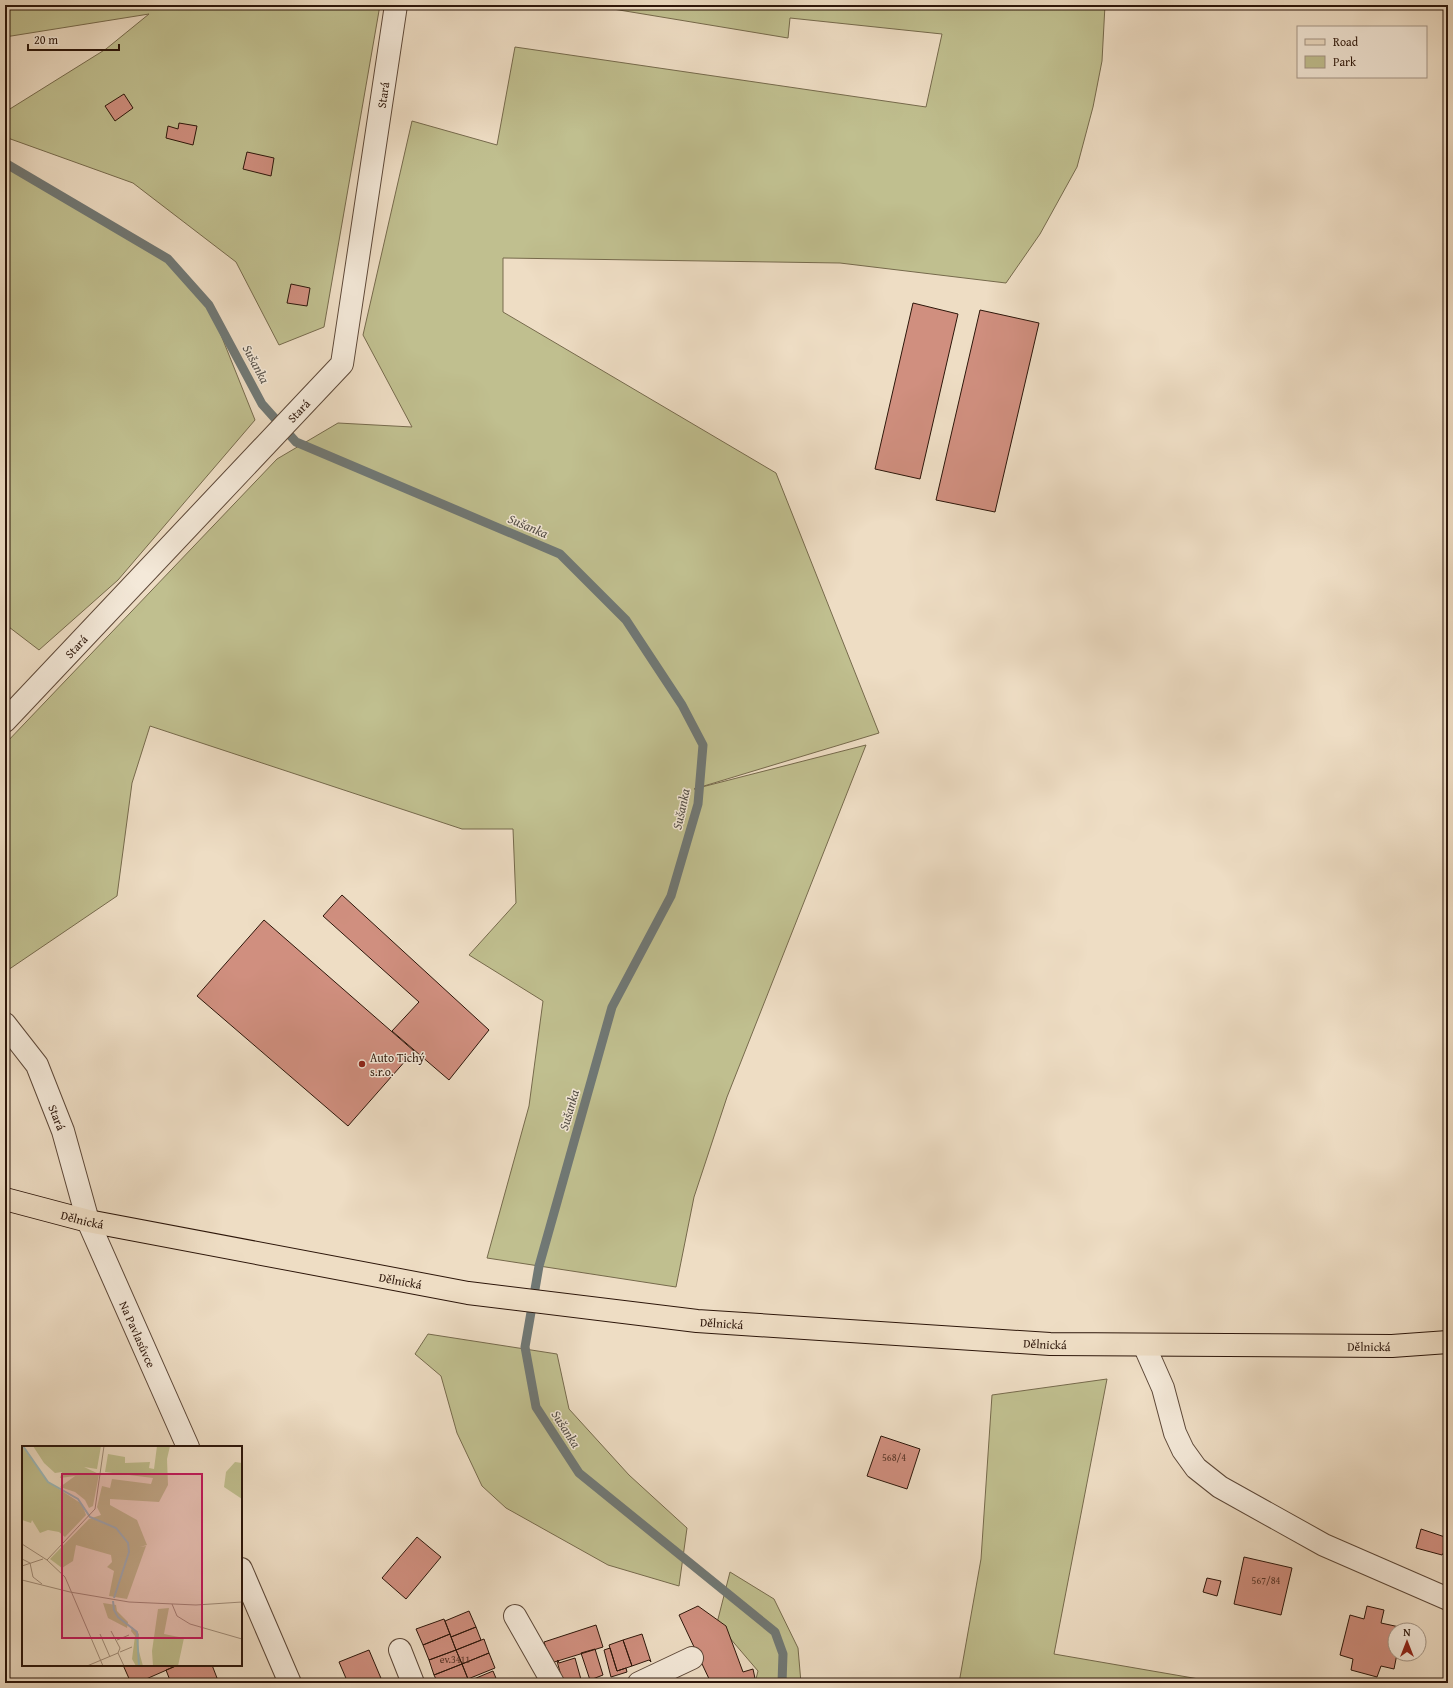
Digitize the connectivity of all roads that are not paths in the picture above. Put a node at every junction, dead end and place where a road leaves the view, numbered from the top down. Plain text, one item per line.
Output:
1 (396, 5) edge
2 (5, 721) edge
3 (5, 1024) edge
4 (5, 1200) edge
5 (88, 1220) junction
6 (1448, 1342) edge
7 (1144, 1345) junction
8 (188, 1446) edge
9 (242, 1571) edge
10 (1448, 1599) edge
11 (515, 1616) dead end
12 (400, 1650) dead end
13 (692, 1658) dead end
14 (290, 1683) edge
15 (413, 1683) edge
16 (553, 1683) edge
17 (639, 1683) edge

1 - 2 street, Stará
3 - 5 street, Stará
4 - 5 main road, Dělnická
5 - 7 main road, Dělnická
5 - 8 street, Na Pavlasůvce
6 - 7 main road, Dělnická
7 - 10 street
9 - 14 street
11 - 16 street
12 - 15 street
13 - 17 street

